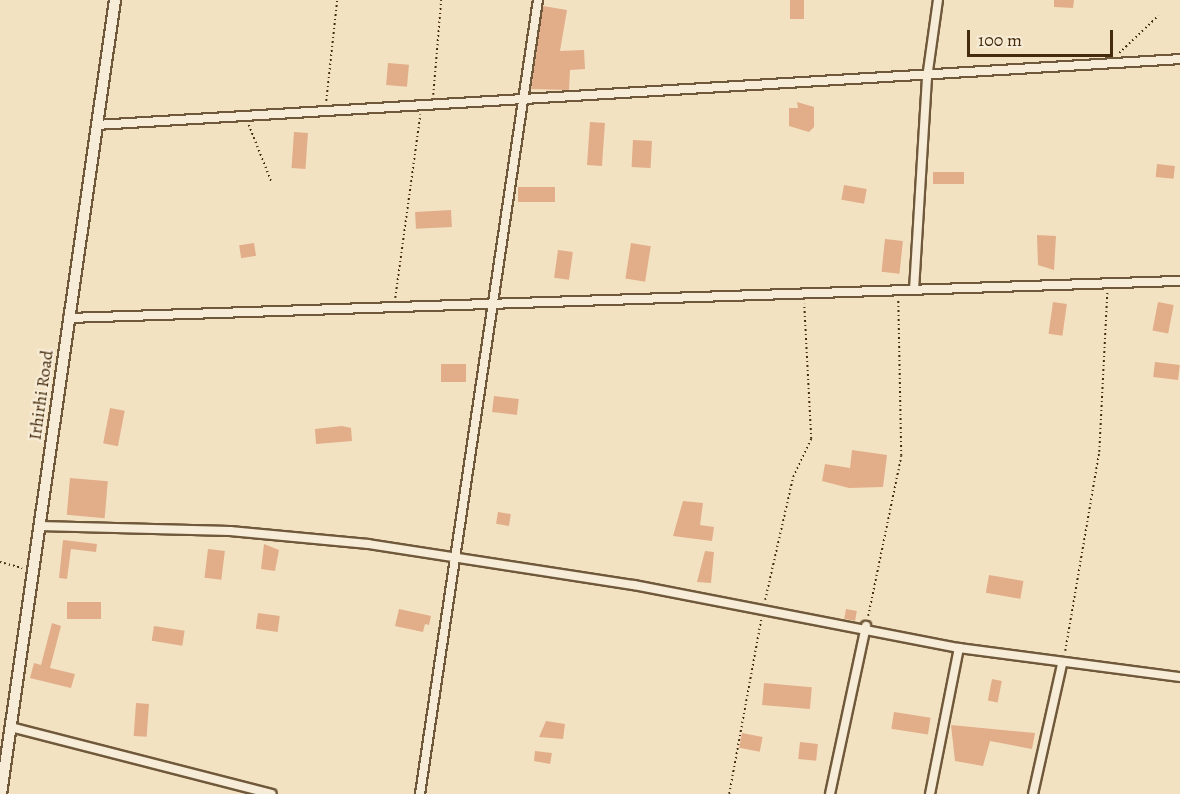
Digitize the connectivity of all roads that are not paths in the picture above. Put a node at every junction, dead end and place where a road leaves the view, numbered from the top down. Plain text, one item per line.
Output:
1 (115, 0) edge
2 (538, 0) edge
3 (938, 0) edge
4 (1180, 59) edge
5 (927, 78) junction
6 (525, 99) junction
7 (96, 125) junction
8 (1180, 281) edge
9 (914, 290) junction
10 (495, 304) junction
11 (68, 318) junction
12 (39, 526) junction
13 (451, 557) junction
14 (866, 626) junction
15 (959, 648) junction
16 (1062, 664) junction
17 (1180, 677) edge
18 (11, 727) junction
19 (1, 794) edge
20 (272, 794) edge
21 (420, 794) edge
22 (830, 794) edge
23 (930, 794) edge
24 (1033, 794) edge

1 - 7 street, Irhirhi Road
2 - 6 street
3 - 5 street
4 - 5 street
5 - 6 street
5 - 9 street
6 - 7 street
6 - 10 street
7 - 11 street, Irhirhi Road
8 - 9 street
9 - 10 street
10 - 11 street
10 - 13 street
11 - 12 street, Irhirhi Road
12 - 13 street
12 - 18 street, Irhirhi Road
13 - 14 street
13 - 21 street
14 - 15 street
14 - 22 street
15 - 16 street
15 - 23 street
16 - 17 street
16 - 24 street
18 - 19 street, Irhirhi Road
18 - 20 street

